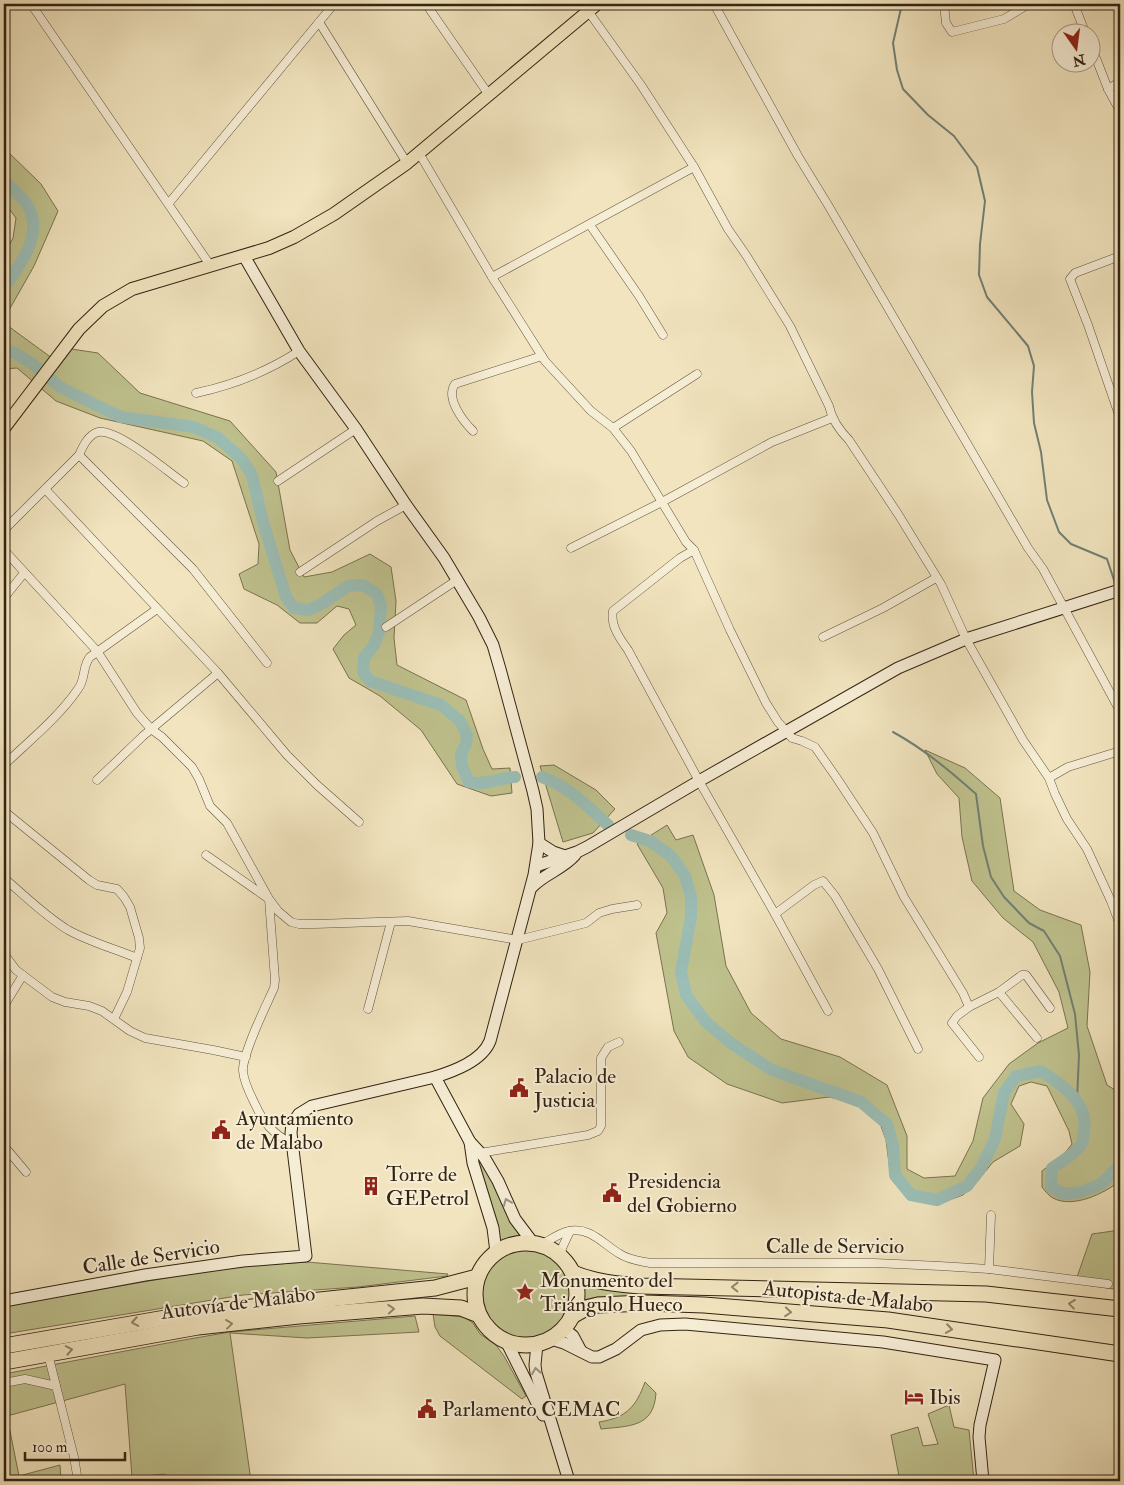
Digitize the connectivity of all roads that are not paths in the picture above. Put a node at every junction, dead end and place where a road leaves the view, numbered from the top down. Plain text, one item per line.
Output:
1 (30, 4) edge
2 (334, 4) edge
3 (426, 4) edge
4 (714, 4) edge
5 (944, 4) edge
6 (1029, 4) edge
7 (1074, 4) edge
8 (593, 6) edge
9 (319, 22) junction
10 (1081, 22) edge
11 (1101, 72) edge
12 (1120, 82) edge
13 (1108, 89) junction
14 (489, 95) junction
15 (1120, 111) edge
16 (419, 153) junction
17 (407, 163) junction
18 (694, 167) junction
19 (169, 203) junction
20 (590, 225) junction
21 (244, 256) junction
22 (1120, 256) edge
23 (210, 265) junction
24 (492, 277) junction
25 (663, 335) dead end
26 (299, 351) junction
27 (542, 356) junction
28 (697, 374) dead end
29 (196, 393) dead end
30 (832, 418) junction
31 (1120, 418) edge
32 (4, 428) edge
33 (613, 428) junction
34 (356, 429) junction
35 (473, 431) dead end
36 (79, 455) junction
37 (278, 481) dead end
38 (184, 483) dead end
39 (44, 489) junction
40 (662, 502) junction
41 (406, 505) junction
42 (4, 530) edge
43 (571, 548) dead end
44 (4, 550) edge
45 (694, 550) junction
46 (300, 572) dead end
47 (24, 573) junction
48 (936, 578) junction
49 (457, 580) junction
50 (1120, 590) edge
51 (4, 598) edge
52 (1064, 607) junction
53 (158, 608) junction
54 (386, 627) dead end
55 (823, 637) dead end
56 (966, 639) junction
57 (97, 651) junction
58 (267, 662) dead end
59 (218, 672) junction
60 (1120, 711) edge
61 (152, 729) junction
62 (785, 732) junction
63 (1120, 751) edge
64 (4, 765) edge
65 (1049, 778) junction
66 (97, 780) dead end
67 (699, 781) junction
68 (4, 811) edge
69 (359, 822) dead end
70 (539, 843) junction
71 (578, 852) junction
72 (206, 855) dead end
73 (565, 856) junction
74 (555, 870) junction
75 (535, 871) junction
76 (4, 878) edge
77 (531, 888) junction
78 (269, 899) junction
79 (637, 904) dead end
80 (775, 914) junction
81 (391, 922) junction
82 (1120, 925) edge
83 (518, 940) junction
84 (4, 954) edge
85 (137, 958) junction
86 (23, 975) junction
87 (999, 992) junction
88 (4, 1006) edge
89 (969, 1007) junction
90 (1050, 1008) dead end
91 (368, 1009) dead end
92 (828, 1011) dead end
93 (114, 1019) junction
94 (1037, 1038) dead end
95 (619, 1042) dead end
96 (918, 1049) dead end
97 (246, 1057) junction
98 (979, 1057) dead end
99 (435, 1077) junction
100 (470, 1142) junction
101 (291, 1143) junction
102 (4, 1146) edge
103 (480, 1154) junction
104 (26, 1172) dead end
105 (991, 1215) dead end
106 (570, 1230) junction
107 (537, 1244) junction
108 (496, 1252) junction
109 (561, 1256) junction
110 (989, 1269) junction
111 (573, 1272) junction
112 (477, 1277) junction
113 (1108, 1284) dead end
114 (4, 1301) edge
115 (1120, 1309) edge
116 (479, 1315) junction
117 (572, 1316) junction
118 (564, 1329) junction
119 (551, 1339) junction
120 (506, 1341) junction
121 (537, 1344) junction
122 (4, 1346) edge
123 (581, 1351) junction
124 (48, 1354) junction
125 (1120, 1354) edge
126 (4, 1362) edge
127 (4, 1383) edge
128 (56, 1386) junction
129 (553, 1432) junction
130 (78, 1481) edge
131 (569, 1481) edge
132 (983, 1481) edge

1 - 19 street
2 - 9 street
3 - 14 street
4 - 52 street
5 - 6 street
7 - 10 street
8 - 14 main road
8 - 18 street
9 - 17 street
9 - 19 street
11 - 13 street
12 - 13 street
13 - 15 street
14 - 16 main road
16 - 17 main road
16 - 24 street
17 - 21 main road
18 - 20 street
18 - 30 street
19 - 23 street
20 - 24 street
20 - 25 street
21 - 23 main road
21 - 26 street
22 - 31 street
23 - 32 main road
24 - 27 street
26 - 29 street
26 - 34 street
27 - 33 street
27 - 35 street
28 - 33 street
30 - 40 street
30 - 48 street
33 - 40 street
34 - 37 street
34 - 41 street
36 - 38 street
36 - 39 street
36 - 58 street
39 - 42 street
39 - 53 street
40 - 43 street
40 - 45 street
41 - 46 street
41 - 49 street
44 - 47 street
45 - 62 street
45 - 67 street
47 - 51 street
47 - 57 street
48 - 55 street
48 - 56 street
49 - 54 street
49 - 70 street
50 - 52 street
52 - 56 street
52 - 60 street
53 - 57 street
53 - 59 street
56 - 62 street
56 - 65 street
57 - 61 street
57 - 64 street
59 - 61 street
59 - 69 street
61 - 66 street
61 - 78 street
62 - 67 street
62 - 89 street
63 - 65 street
65 - 82 street
67 - 71 street
67 - 80 street
68 - 85 street
70 - 73 street
70 - 75 street
71 - 73 street
71 - 74 street
72 - 78 street
73 - 75 street
74 - 75 street
74 - 77 street
75 - 77 street
76 - 85 street
77 - 83 street
78 - 81 street
78 - 97 street
79 - 83 street
80 - 92 street
80 - 96 street
81 - 83 street
81 - 91 street
83 - 99 street
84 - 86 street
85 - 93 street
86 - 88 street
86 - 93 street
87 - 89 street
87 - 90 street
87 - 94 street
89 - 98 street
93 - 97 street
95 - 103 street
97 - 101 street
99 - 100 street
99 - 101 street
100 - 103 street
100 - 108 street
101 - 114 street, Calle de Servicio
102 - 104 street
107 -> 103 street
105 - 110 street
106 - 107 street
106 - 109 street
106 - 110 street, Calle de Servicio
107 - 108 highway
107 - 109 highway
108 - 112 highway
109 - 111 highway
110 - 113 street, Calle de Servicio
115 -> 111 highway, Autopista de Malabo
111 - 117 highway
112 - 116 highway
112 -> 122 highway, Autovía de Malabo
116 - 120 highway
124 -> 116 highway, Autovía de Malabo
117 - 118 highway
117 -> 125 highway, Autopista de Malabo
118 - 119 highway
118 - 123 street
119 - 121 highway
119 - 123 street
120 - 121 highway
120 - 129 street
129 -> 121 street
123 - 132 street
124 - 126 highway, Autovía de Malabo
124 - 128 street
127 - 128 street
128 - 130 street
129 - 131 street

